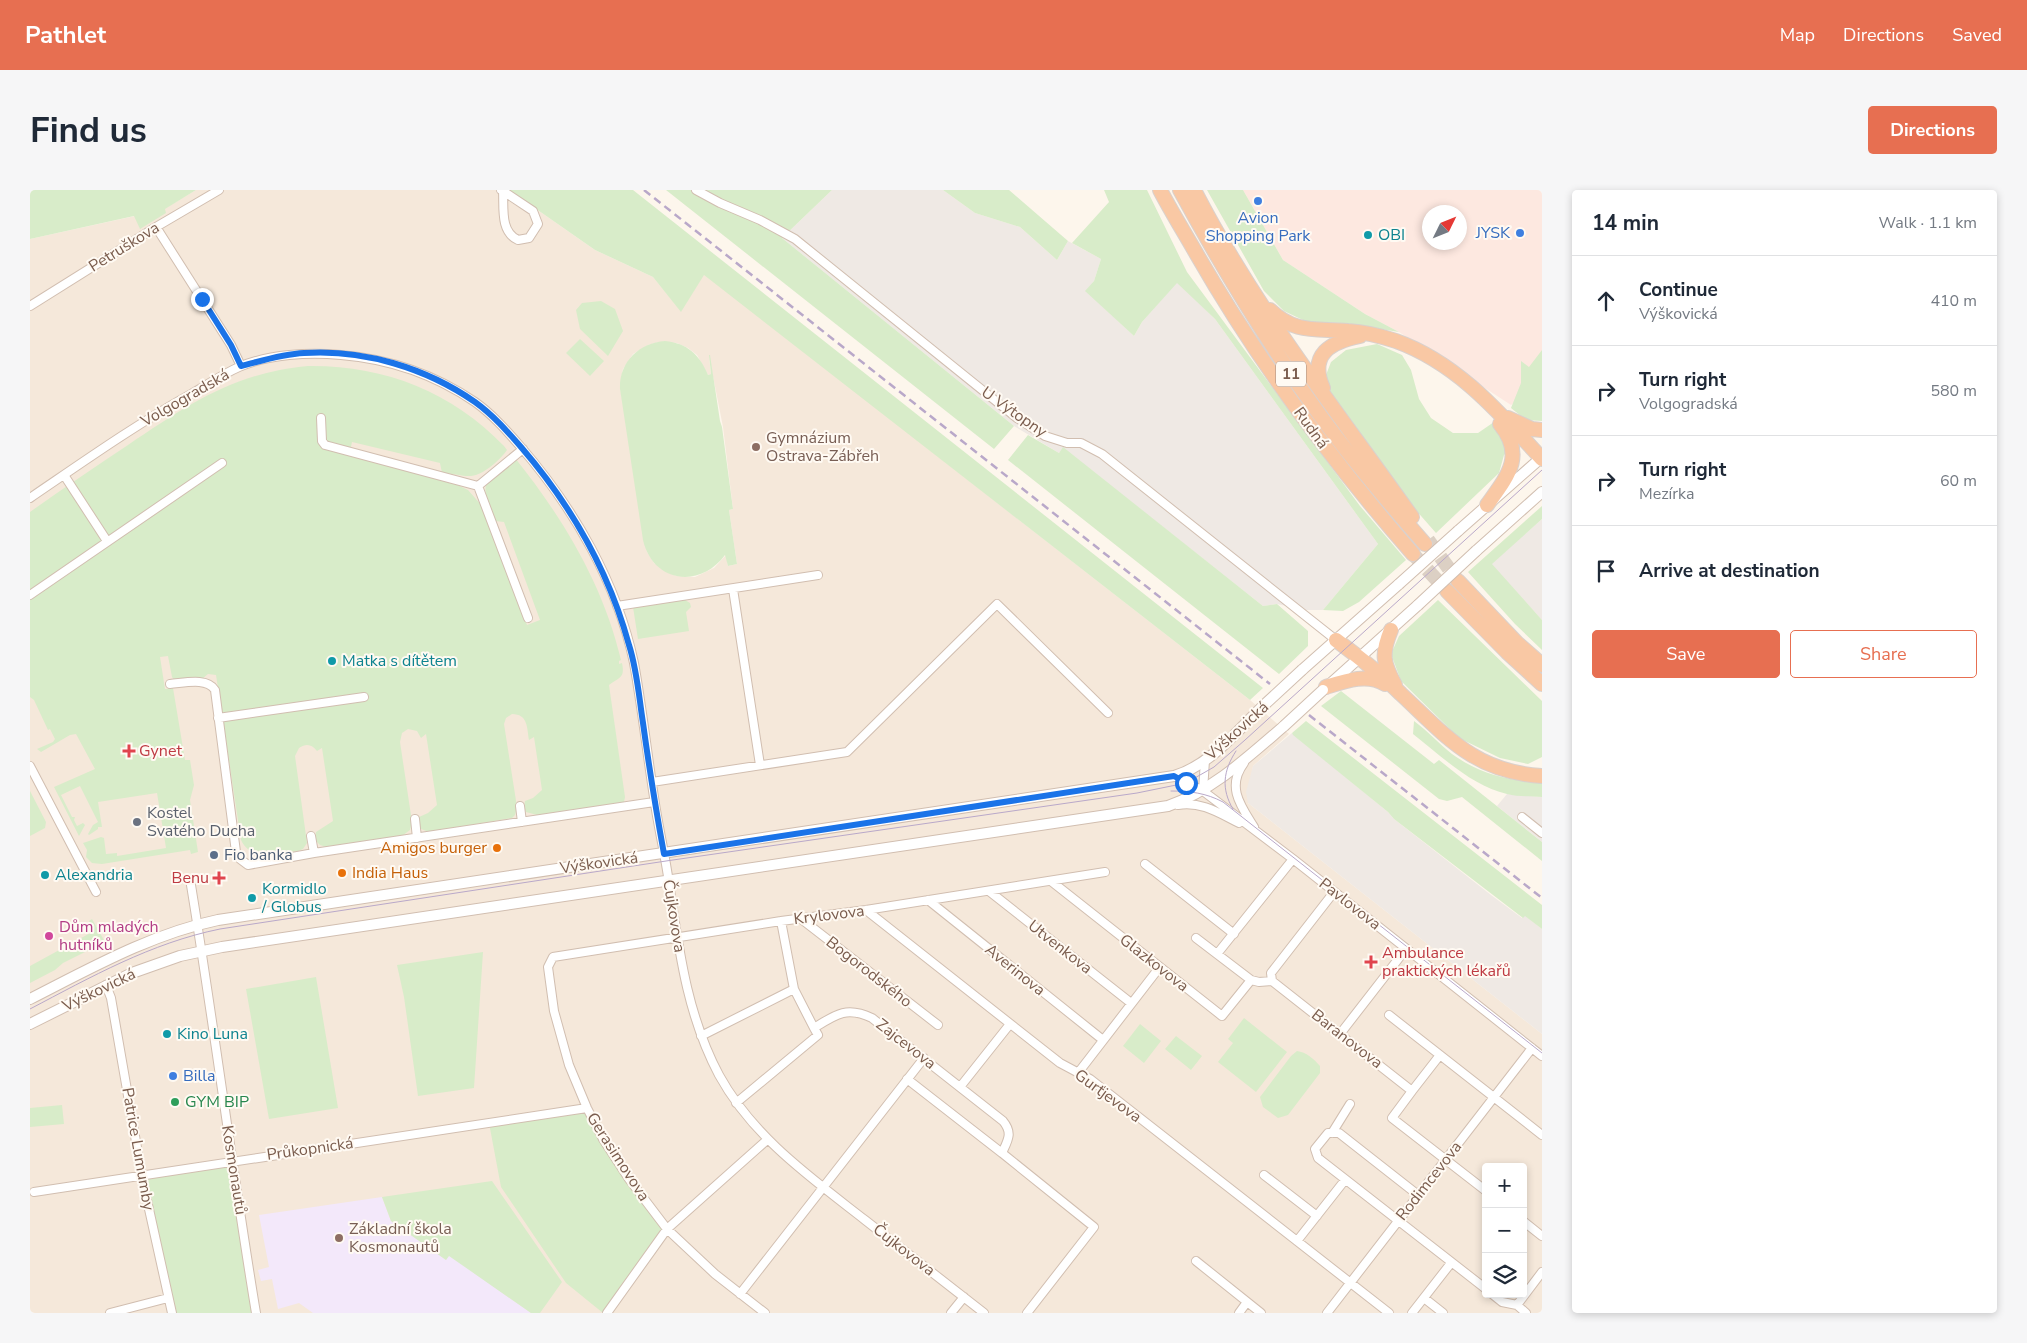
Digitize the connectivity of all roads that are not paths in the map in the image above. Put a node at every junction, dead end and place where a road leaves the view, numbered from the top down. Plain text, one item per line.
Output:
1 (218, 190) edge
2 (502, 190) edge
3 (696, 190) edge
4 (1160, 190) edge
5 (1180, 190) edge
6 (1194, 190) edge
7 (156, 227) junction
8 (1254, 294) junction
9 (30, 306) edge
10 (1368, 334) junction
11 (241, 366) junction
12 (1332, 408) junction
13 (1494, 413) junction
14 (321, 418) dead end
15 (1542, 430) edge
16 (522, 449) junction
17 (1542, 458) edge
18 (222, 462) dead end
19 (64, 475) junction
20 (478, 486) junction
21 (1542, 492) edge
22 (30, 498) edge
23 (1488, 505) junction
24 (107, 541) junction
25 (1413, 554) tunnel mouth
26 (818, 575) dead end
27 (1452, 586) tunnel mouth
28 (733, 589) junction
29 (30, 595) edge
30 (617, 606) junction
31 (528, 618) dead end
32 (1391, 630) junction
33 (1336, 640) junction
34 (1360, 658) junction
35 (1539, 675) edge
36 (170, 684) dead end
37 (1324, 689) junction
38 (1542, 689) edge
39 (1399, 692) junction
40 (364, 697) dead end
41 (1108, 713) dead end
42 (218, 718) junction
43 (1249, 756) junction
44 (1205, 760) junction
45 (30, 766) edge
46 (760, 766) junction
47 (1542, 768) edge
48 (1174, 776) junction
49 (1535, 776) edge
50 (652, 782) junction
51 (1203, 791) junction
52 (654, 802) junction
53 (520, 806) dead end
54 (1168, 806) junction
55 (1522, 818) dead end
56 (415, 819) dead end
57 (522, 822) junction
58 (1256, 831) junction
59 (1542, 833) edge
60 (311, 836) dead end
61 (417, 838) junction
62 (314, 853) junction
63 (664, 854) junction
64 (1293, 859) junction
65 (1144, 864) dead end
66 (1105, 872) dead end
67 (190, 879) dead end
68 (669, 881) junction
69 (1051, 881) junction
70 (989, 890) junction
71 (96, 892) dead end
72 (1334, 892) junction
73 (928, 900) junction
74 (866, 910) junction
75 (800, 918) junction
76 (781, 920) junction
77 (198, 924) junction
78 (1234, 934) junction
79 (676, 938) junction
80 (1196, 938) dead end
81 (1406, 949) junction
82 (203, 951) junction
83 (1217, 954) junction
84 (553, 957) joint
85 (1159, 968) junction
86 (1251, 980) junction
87 (1272, 981) junction
88 (106, 985) junction
89 (794, 989) junction
90 (30, 999) edge
91 (1131, 1002) junction
92 (1389, 1015) dead end
93 (30, 1024) edge
94 (1010, 1024) junction
95 (938, 1025) dead end
96 (816, 1032) junction
97 (1340, 1034) junction
98 (701, 1036) junction
99 (1103, 1040) junction
100 (1532, 1048) junction
101 (1440, 1055) junction
102 (1542, 1056) edge
103 (924, 1058) junction
104 (1078, 1072) junction
105 (907, 1080) junction
106 (960, 1087) junction
107 (1412, 1091) junction
108 (1494, 1098) junction
109 (736, 1103) junction
110 (1350, 1104) dead end
111 (587, 1108) junction
112 (1332, 1133) junction
113 (1542, 1135) edge
114 (767, 1140) junction
115 (1002, 1153) junction
116 (1446, 1160) junction
117 (232, 1161) junction
118 (142, 1174) junction
119 (1264, 1175) dead end
120 (1345, 1180) junction
121 (823, 1187) junction
122 (1482, 1188) edge
123 (34, 1192) dead end
124 (1418, 1195) junction
125 (1317, 1216) junction
126 (1397, 1221) junction
127 (1527, 1224) edge
128 (667, 1230) junction
129 (1542, 1236) edge
130 (1297, 1241) junction
131 (1196, 1261) dead end
132 (1451, 1263) junction
133 (1542, 1272) edge
134 (1350, 1283) junction
135 (1482, 1286) edge
136 (740, 1294) junction
137 (964, 1297) junction
138 (168, 1298) junction
139 (1424, 1298) junction
140 (1497, 1298) edge
141 (1247, 1302) junction
142 (1517, 1305) junction
143 (110, 1313) edge
144 (172, 1313) edge
145 (256, 1313) edge
146 (607, 1313) edge
147 (765, 1313) edge
148 (951, 1313) edge
149 (984, 1313) edge
150 (1027, 1313) edge
151 (1239, 1313) edge
152 (1261, 1313) edge
153 (1327, 1313) edge
154 (1389, 1313) edge
155 (1412, 1313) edge
156 (1443, 1313) edge
157 (1526, 1313) edge

1 - 7 street, Petruškova
2 - 2 street
3 - 33 street, U Výtopny
4 - 25 highway, Rudná / 11
5 - 12 highway, Rudná / 11
6 - 8 highway
7 - 9 street, Petruškova
7 - 11 street
8 - 10 highway
8 - 12 highway
10 - 12 highway
10 - 13 highway
11 - 16 street, Volgogradská
11 - 19 street, Volgogradská
13 - 15 highway
13 - 17 highway
13 - 23 highway
14 - 20 street
16 - 20 street
16 - 30 street, Volgogradská
17 - 23 street, Výškovická
18 - 24 street
19 - 22 street, Volgogradská
19 - 24 street
20 - 31 street
21 - 32 street, Výškovická, bridge
23 - 33 street, Výškovická, bridge
24 - 29 street
26 - 28 street
27 - 35 highway
28 - 30 street
28 - 46 street
30 - 50 street, Volgogradská
32 - 34 street, Výškovická
32 - 39 highway
33 - 34 highway
33 - 44 street, Výškovická, bridge
34 - 37 street, Výškovická
34 - 39 highway
35 - 38 highway
36 - 42 street
37 - 39 highway
37 - 43 street, Výškovická, bridge
39 - 49 highway
40 - 42 street
41 - 46 street
42 - 62 street
43 - 51 street, Výškovická
43 - 58 street
44 - 48 street, Výškovická
44 - 51 street
45 - 71 street
46 - 50 street
47 - 49 highway
48 - 51 street, Pavlovova
48 - 63 street, Výškovická
50 - 52 street, Volgogradská
51 - 54 street, Výškovická
51 - 58 street, Pavlovova
52 - 57 street
52 - 63 street, Volgogradská
53 - 57 street
54 - 58 street
54 - 68 street, Výškovická
55 - 59 street
56 - 61 street
57 - 61 street
58 - 64 street, Pavlovova
60 - 62 street
61 - 62 street
63 - 68 street, Čujkovova
63 - 77 street, Výškovická
64 - 72 street, Pavlovova
64 - 78 street
65 - 78 street
66 - 69 street, Krylovova
67 - 77 street, Kosmonautů
68 - 79 street, Čujkovova
68 - 82 street, Výškovická
69 - 70 street, Krylovova
69 - 85 street, Glazkovova
70 - 73 street, Krylovova
70 - 91 street, Utvenkova
72 - 81 street, Pavlovova
72 - 87 street
73 - 74 street, Krylovova
73 - 99 street, Averinova
74 - 75 street, Krylovova
74 - 94 street, Gurťjevova
75 - 76 street, Krylovova
75 - 95 street, Bogorodského
76 - 79 street, Krylovova
76 - 89 street
77 - 82 street, Kosmonautů
77 - 90 street, Výškovická
78 - 83 street
79 - 84 street, Krylovova
79 - 98 street, Čujkovova
80 - 83 street
81 - 97 street
81 - 100 street, Pavlovova
82 - 88 street, Výškovická
82 - 117 street, Kosmonautů
83 - 86 street
84 - 111 street, Gerasimovova
85 - 86 street, Glazkovova
85 - 91 street
86 - 87 street
87 - 97 street, Baranovova
88 - 93 street, Výškovická
88 - 118 street, Patrice Lumumby
89 - 96 street
89 - 98 street
91 - 99 street
92 - 101 street
94 - 104 street, Gurťjevova
94 - 106 street
96 - 103 street, Zajcevova
96 - 109 street
97 - 107 street, Baranovova
98 - 109 street, Čujkovova
99 - 104 street
100 - 102 street, Pavlovova
100 - 108 street, Rodimcevova
101 - 107 street
101 - 108 street
103 - 105 street
103 - 106 street, Zajcevova
104 - 130 street, Gurťjevova
105 - 115 street, Zajcevova
105 - 121 street
106 - 115 street, Zajcevova
107 - 116 street
108 - 113 street
108 - 116 street, Rodimcevova
109 - 114 street, Čujkovova
110 - 112 street
111 - 117 street, Průkopnická
111 - 128 street, Gerasimovova
112 - 120 street
112 - 124 street
114 - 121 street, Čujkovova
114 - 128 street
115 - 150 street, Zajcevova
116 - 122 street
116 - 124 street, Rodimcevova
117 - 118 street, Průkopnická
117 - 145 street, Kosmonautů
118 - 123 street, Průkopnická
118 - 138 street, Patrice Lumumby
119 - 125 street
120 - 125 street
120 - 126 street
121 - 136 street
121 - 137 street, Čujkovova
124 - 126 street, Rodimcevova
125 - 130 street
126 - 132 street
126 - 134 street, Rodimcevova
127 - 129 street
128 - 136 street, Gerasimovova
128 - 146 street
130 - 134 street, Gurťjevova
131 - 141 street
132 - 135 street
132 - 139 street
133 - 142 street
134 - 153 street, Rodimcevova
134 - 154 street, Gurťjevova
136 - 147 street, Gerasimovova
137 - 148 street
137 - 149 street, Čujkovova
138 - 143 street
138 - 144 street, Patrice Lumumby
139 - 155 street
139 - 156 street
140 - 142 street
141 - 151 street
141 - 152 street
142 - 157 street

